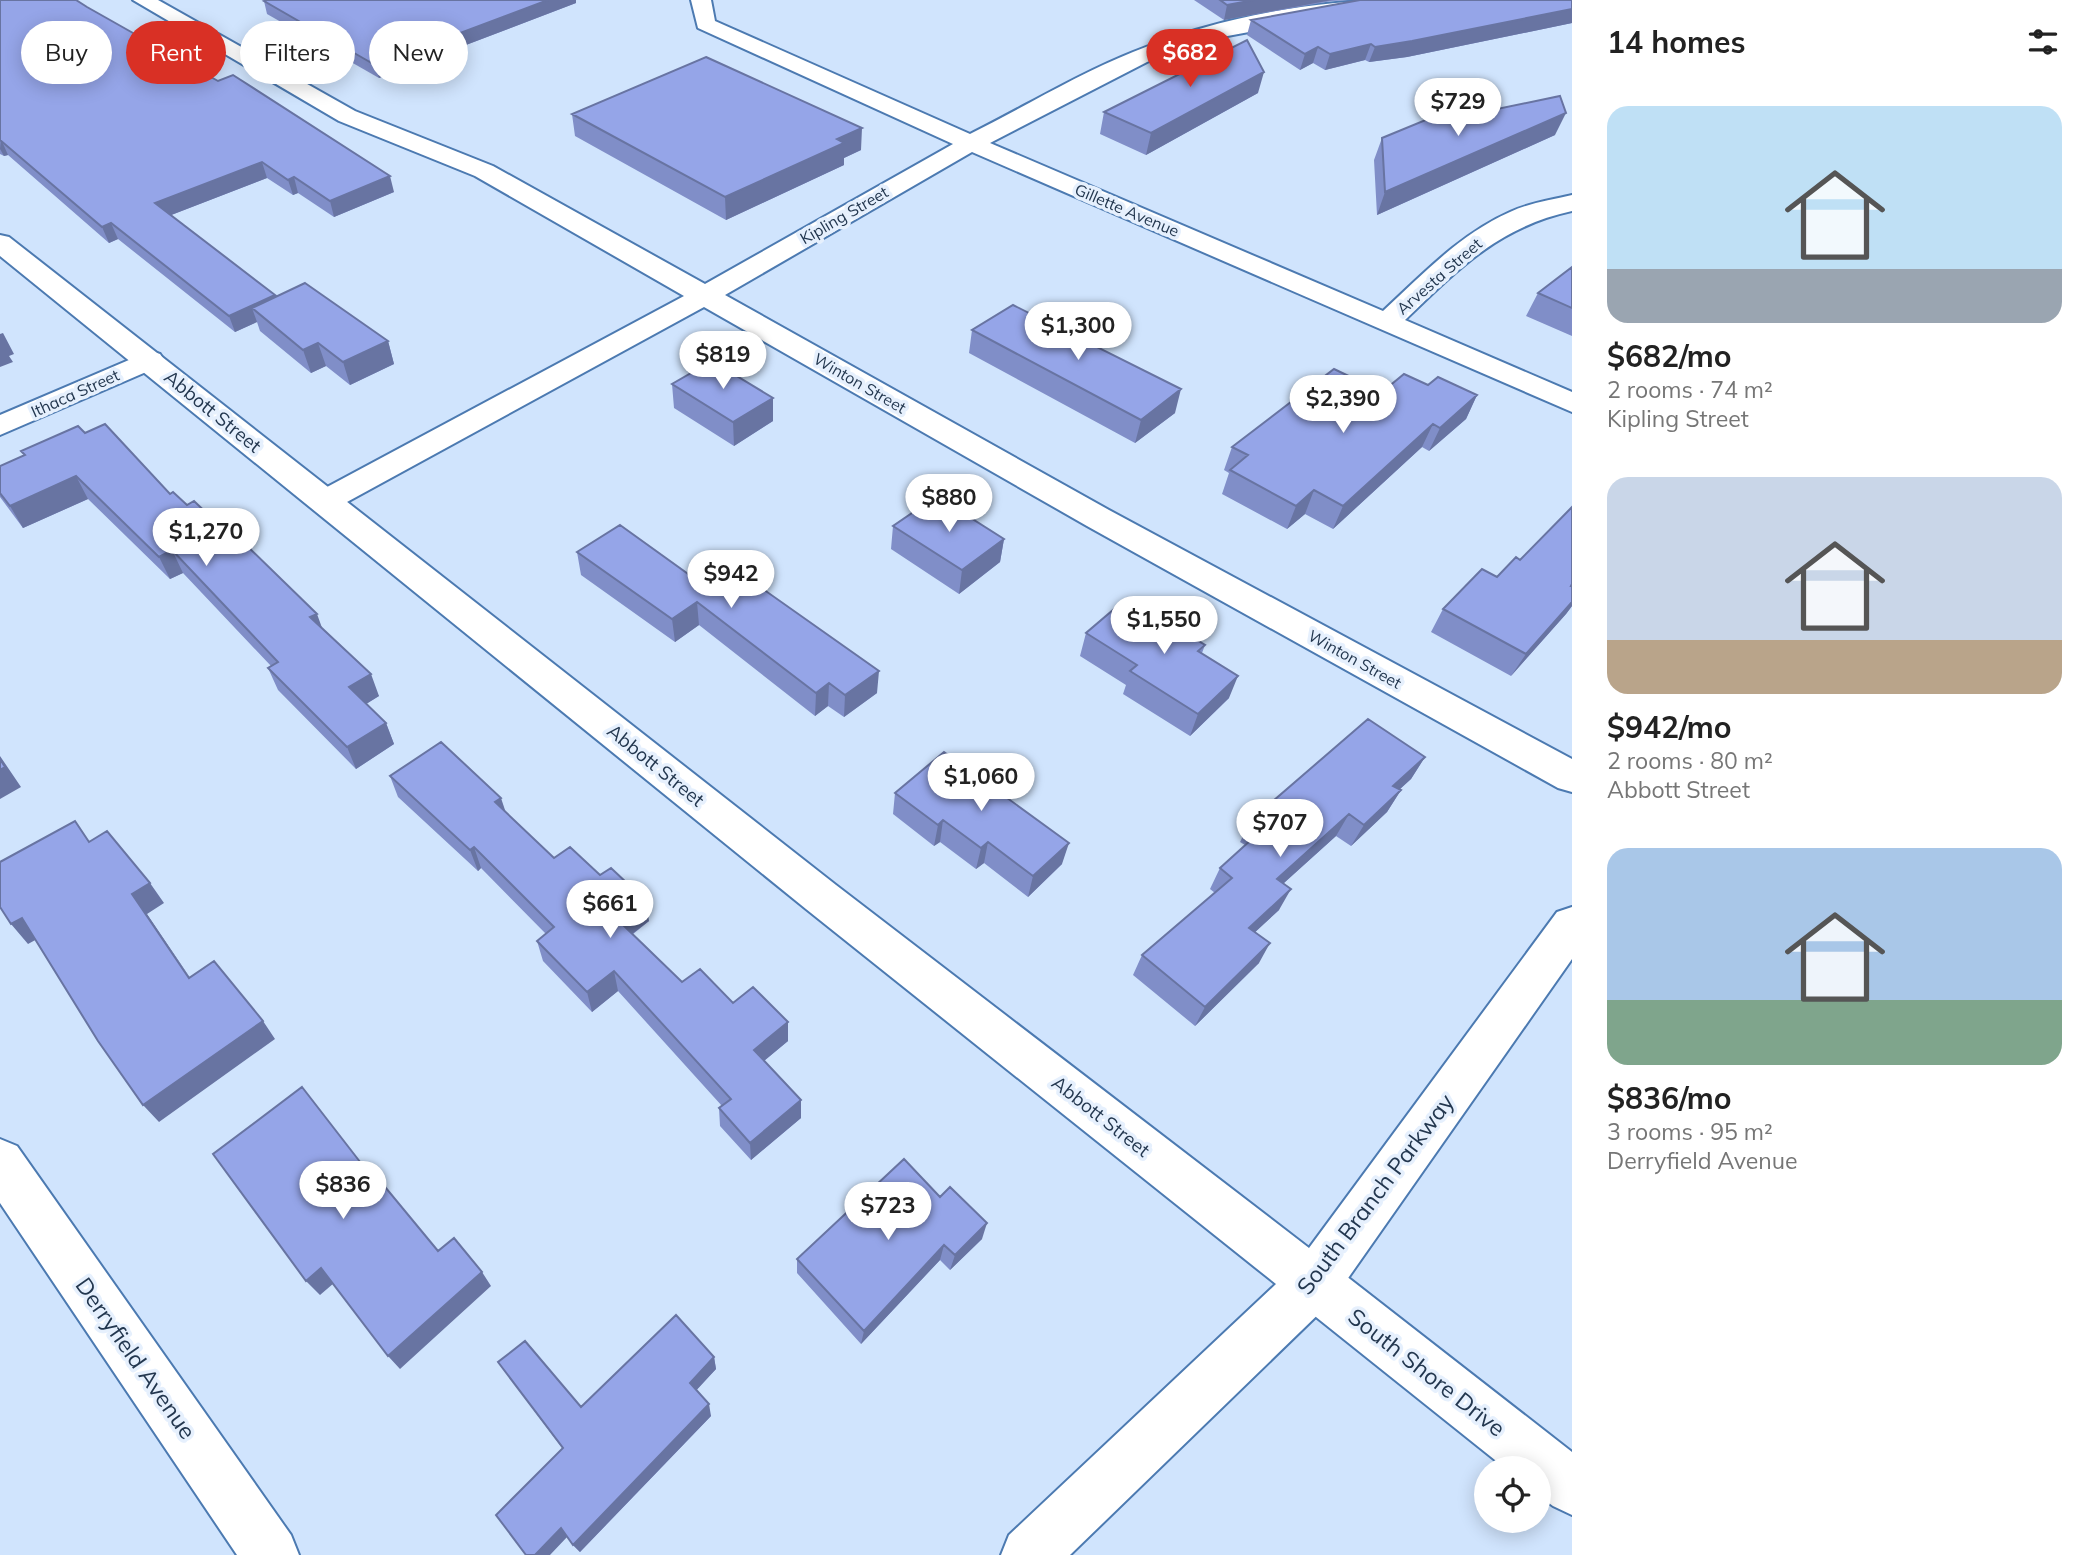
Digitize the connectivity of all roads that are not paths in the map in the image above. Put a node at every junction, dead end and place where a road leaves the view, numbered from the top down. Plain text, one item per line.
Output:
1 (143, 0) edge
2 (701, 0) edge
3 (1390, 0) edge
4 (971, 143) junction
5 (1572, 202) edge
6 (0, 243) edge
7 (706, 295) junction
8 (1386, 323) junction
9 (150, 360) junction
10 (1572, 403) edge
11 (0, 426) edge
12 (325, 501) junction
13 (1572, 777) edge
14 (1572, 925) edge
15 (0, 1162) edge
16 (1314, 1283) junction
17 (1572, 1487) edge
18 (271, 1555) edge
19 (1029, 1555) edge

1 - 7 street, Winton Street
2 - 4 street, Gillette Avenue
3 - 4 street, Kipling Street
4 - 7 street, Kipling Street
4 - 8 street, Gillette Avenue
5 - 8 street, Arvesta Street
6 - 9 street, Abbott Street
7 - 12 street, Kipling Street
7 - 13 street, Winton Street
8 - 10 street, Gillette Avenue
9 - 11 street, Ithaca Street
9 - 12 street, Abbott Street
12 - 16 street, Abbott Street
14 - 16 street, South Branch Parkway
15 - 18 street, Derryfield Avenue
16 - 17 street, South Shore Drive
16 - 19 street, South Branch Parkway

